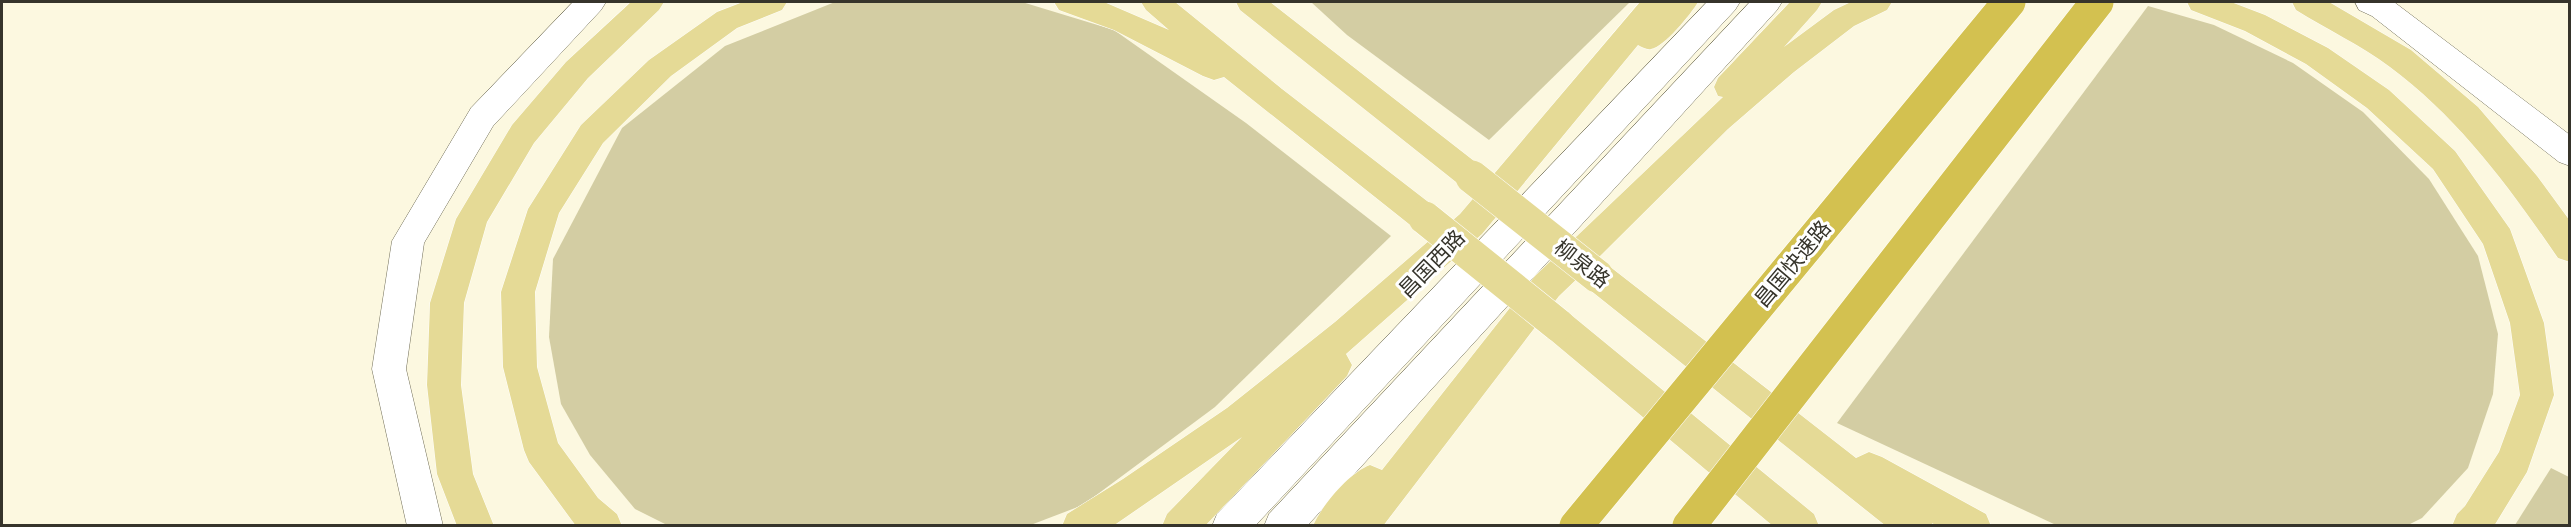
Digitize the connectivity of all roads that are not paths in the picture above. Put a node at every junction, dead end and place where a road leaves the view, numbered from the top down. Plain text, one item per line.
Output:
1 (591, 2) edge
2 (650, 2) edge
3 (772, 2) edge
4 (1068, 2) edge
5 (1156, 2) edge
6 (1250, 2) edge
7 (1273, 2) edge
8 (1657, 2) edge
9 (1683, 2) edge
10 (1725, 2) edge
11 (1767, 2) edge
12 (1807, 2) edge
13 (1877, 2) edge
14 (2009, 2) edge
15 (2097, 2) edge
16 (2201, 2) edge
17 (2306, 2) edge
18 (2369, 2) edge
19 (1322, 60) junction
20 (1271, 98) junction
21 (2570, 153) edge
22 (1471, 224) junction
23 (2569, 246) edge
24 (1548, 286) junction
25 (1734, 385) junction
26 (1688, 433) junction
27 (425, 525) edge
28 (476, 525) edge
29 (604, 525) edge
30 (1080, 525) edge
31 (1180, 525) edge
32 (1230, 525) edge
33 (1282, 525) edge
34 (1330, 525) edge
35 (1360, 525) edge
36 (1576, 525) edge
37 (1689, 525) edge
38 (1771, 525) edge
39 (1801, 525) edge
40 (1915, 525) edge
41 (1973, 525) edge
42 (2470, 525) edge

1 - 27 lane
2 - 28 main road
3 - 29 main road
4 - 20 main road
5 - 20 main road
6 - 19 main road, 柳泉路
7 - 19 main road
8 - 22 main road
9 - 22 main road, 昌国西路
10 - 32 lane
11 - 33 lane
12 - 24 main road
13 - 24 main road
14 - 36 highway, 昌国快速路, bridge
15 - 37 highway, bridge
16 - 42 main road
17 - 23 main road
18 - 21 lane
19 - 25 main road, 柳泉路, bridge
20 - 26 main road, bridge
22 - 30 main road
22 - 31 main road, 昌国西路
24 - 34 main road
24 - 35 main road
25 - 40 main road, 柳泉路
25 - 41 main road
26 - 38 main road
26 - 39 main road

